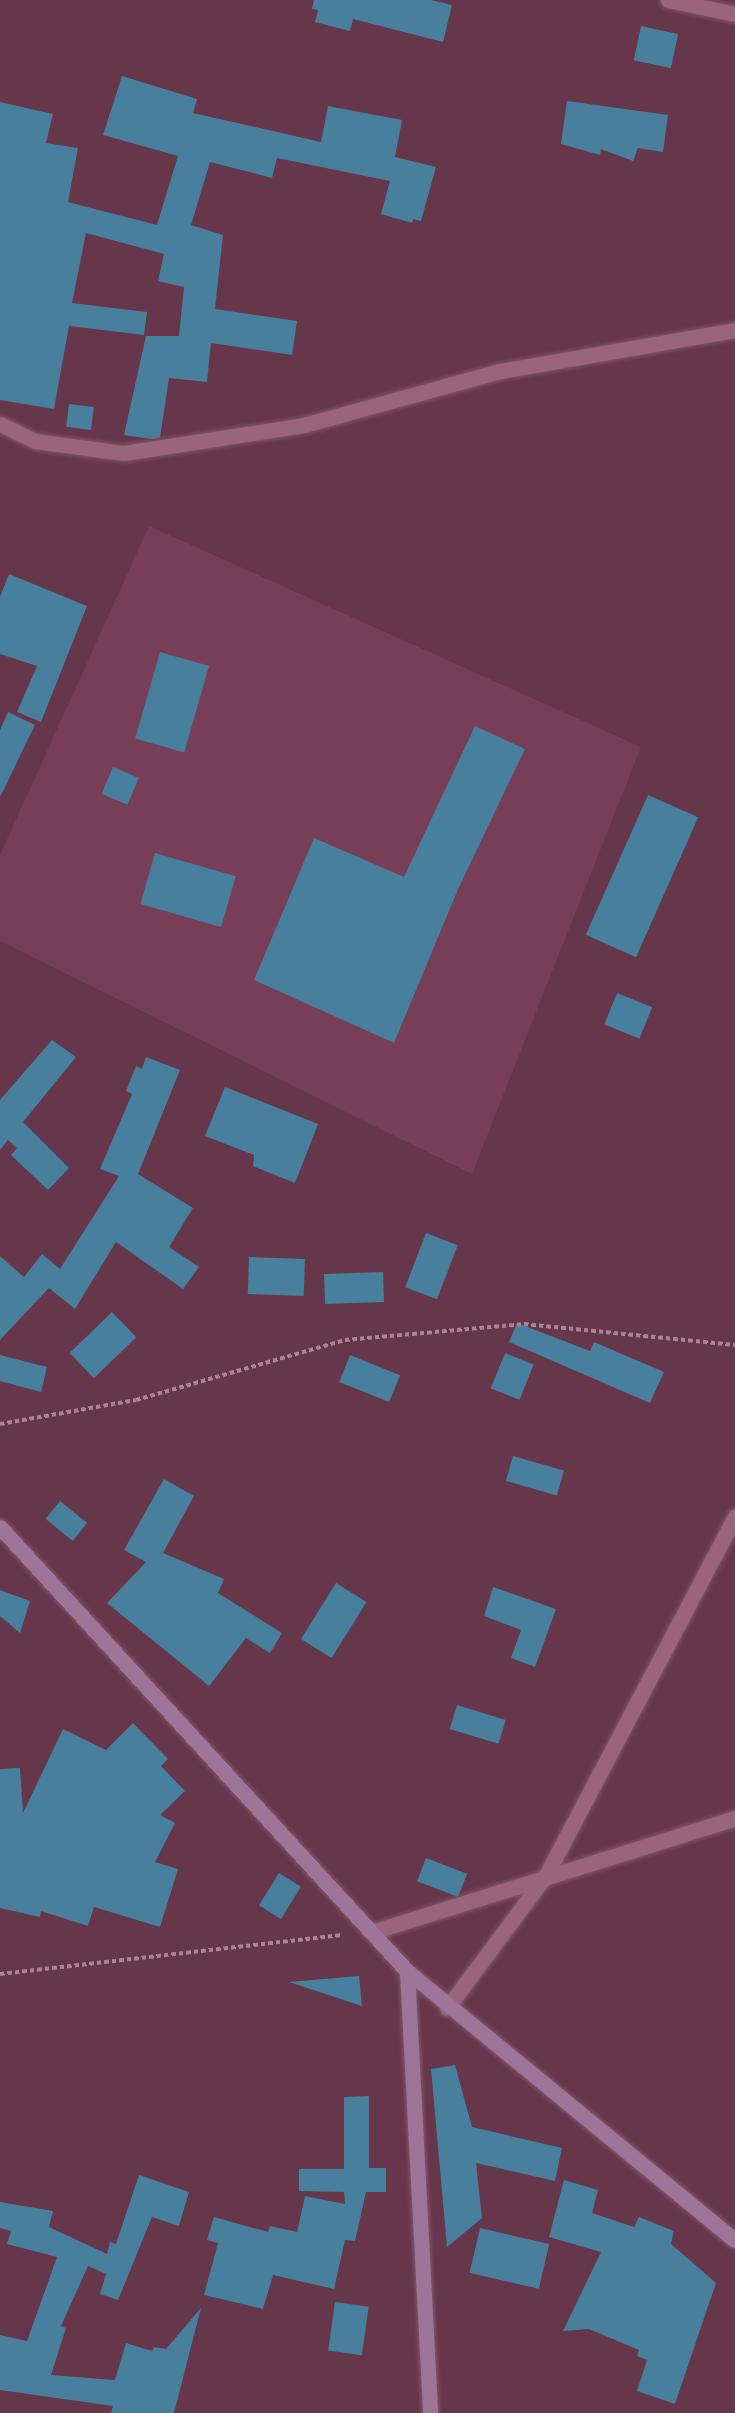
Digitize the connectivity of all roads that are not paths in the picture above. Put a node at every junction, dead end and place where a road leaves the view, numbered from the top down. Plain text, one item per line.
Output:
1 (668, 0) edge
2 (735, 14) edge
3 (735, 330) edge
4 (0, 424) edge
5 (735, 1516) edge
6 (0, 1527) edge
7 (735, 1818) edge
8 (546, 1875) junction
9 (375, 1931) junction
10 (407, 1971) junction
11 (447, 2008) junction
12 (735, 2240) edge
13 (430, 2413) edge

1 - 2 street
3 - 4 street
5 - 8 street
6 - 9 main road
7 - 8 street
8 - 9 street
8 - 11 street
9 - 10 main road
10 - 11 main road
10 - 13 main road
11 - 12 main road

